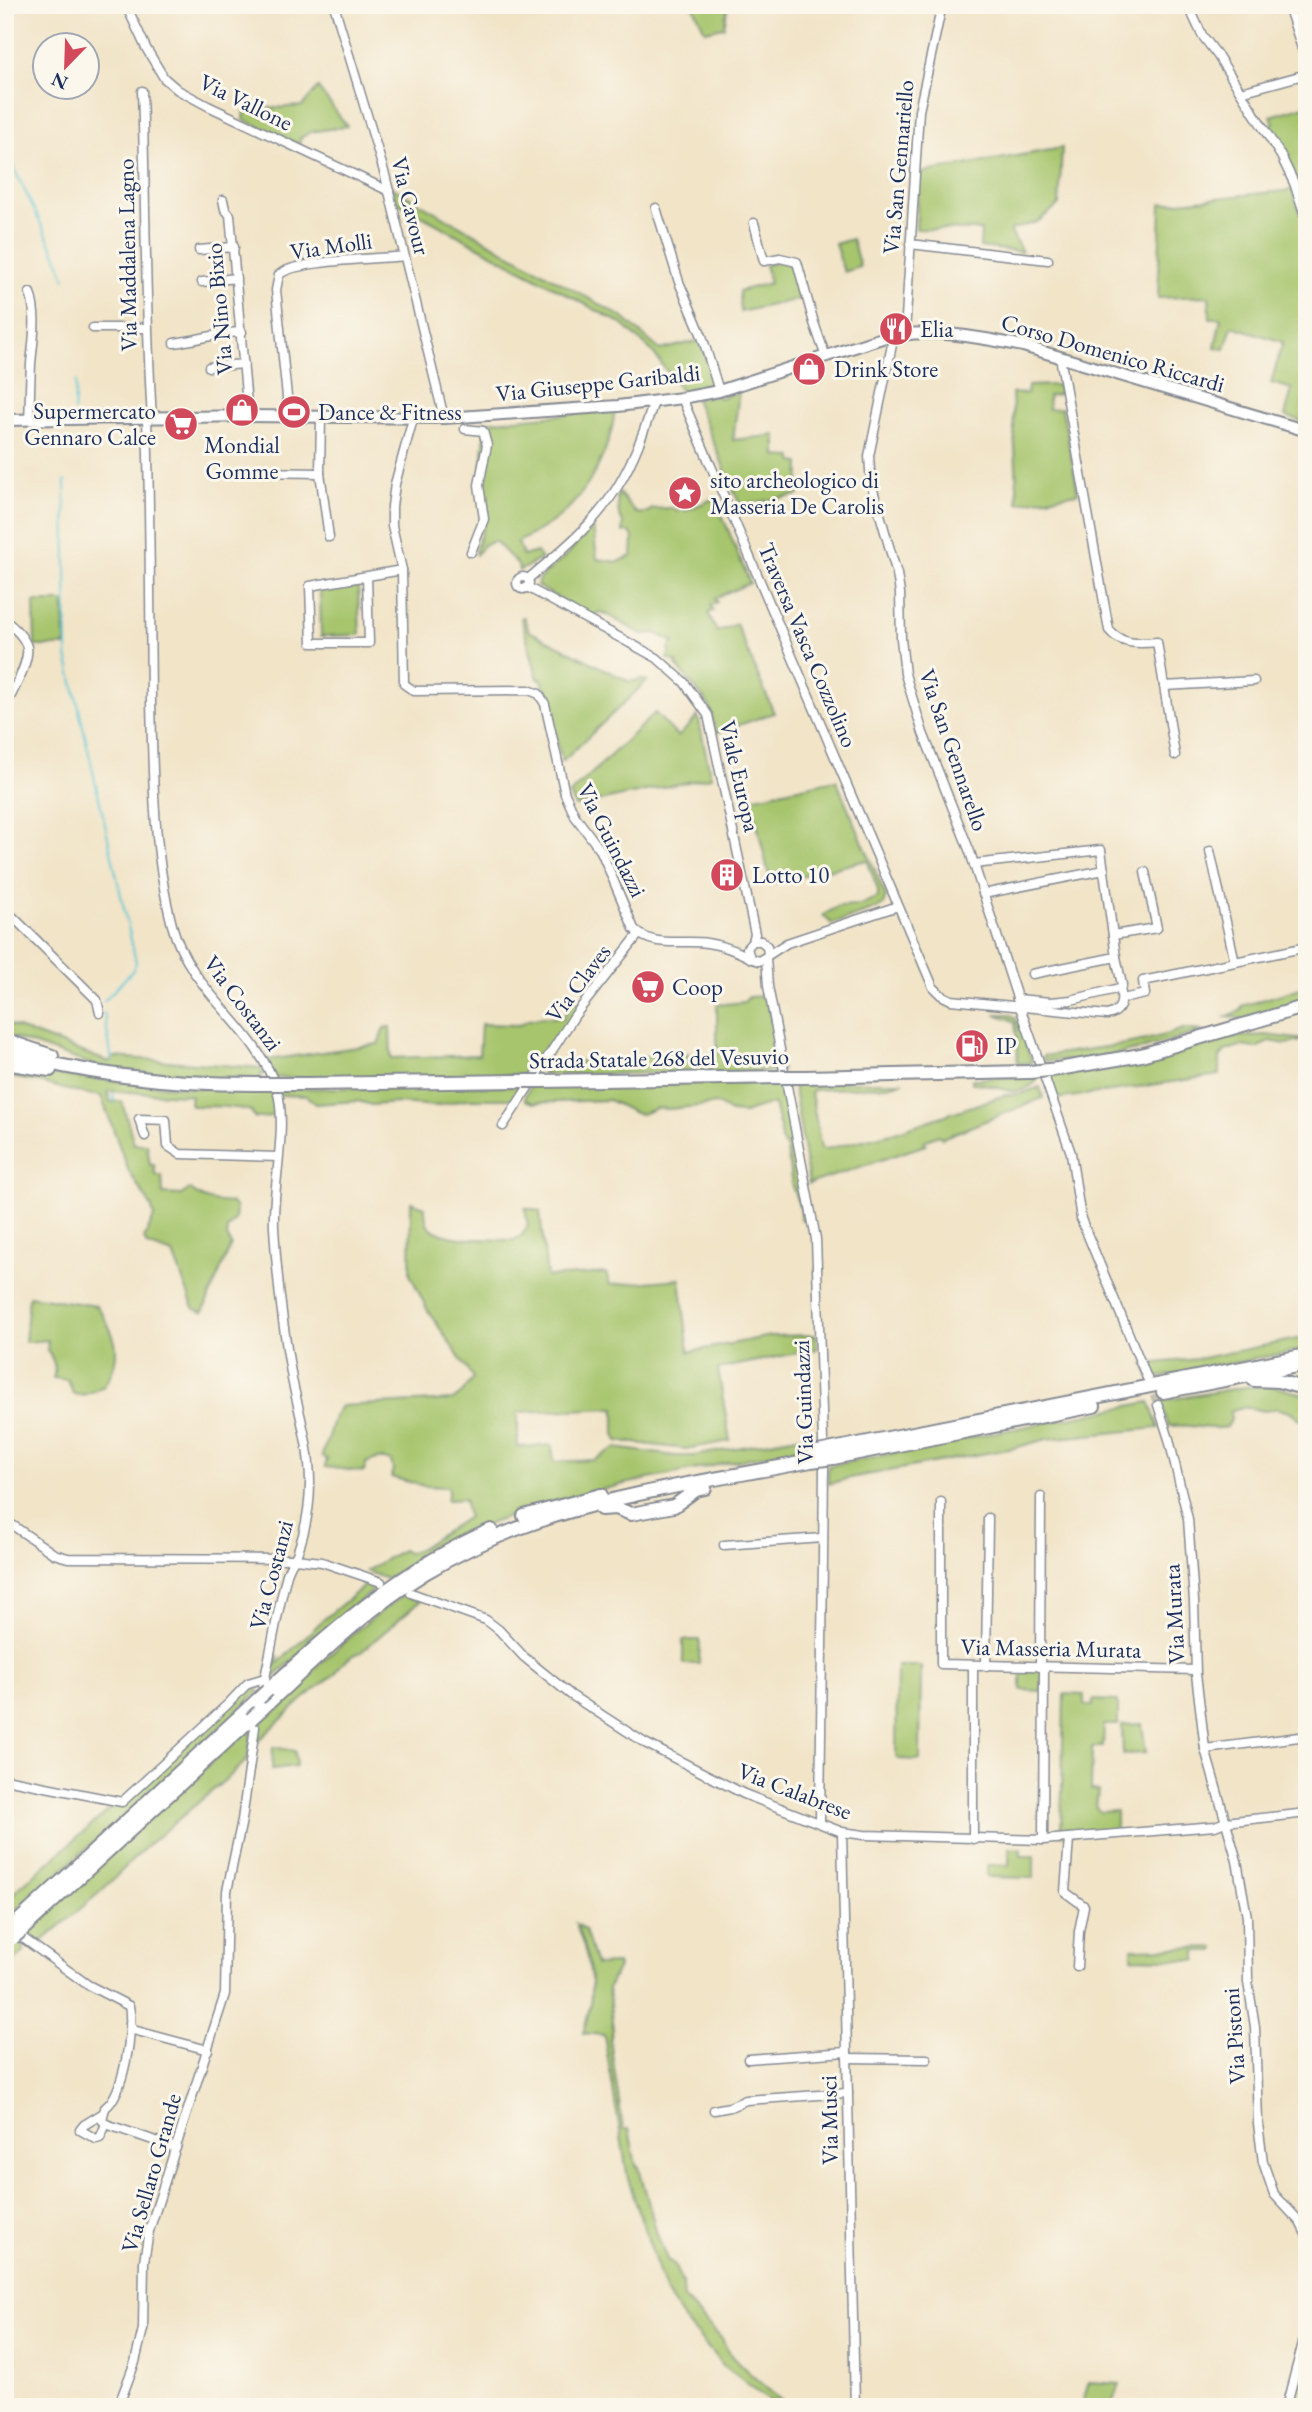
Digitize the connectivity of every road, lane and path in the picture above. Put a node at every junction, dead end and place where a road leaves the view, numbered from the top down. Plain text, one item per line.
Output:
1 (126, 5) edge
2 (334, 5) edge
3 (942, 5) edge
4 (1188, 5) edge
5 (1289, 8) dead end
6 (1307, 64) edge
7 (1307, 74) edge
8 (142, 91) dead end
9 (1241, 92) junction
10 (389, 191) junction
11 (223, 200) dead end
12 (656, 208) dead end
13 (1307, 220) edge
14 (754, 223) dead end
15 (910, 244) junction
16 (233, 247) junction
17 (198, 250) dead end
18 (404, 256) junction
19 (1048, 260) dead end
20 (236, 278) junction
21 (202, 282) dead end
22 (30, 293) dead end
23 (93, 328) dead end
24 (146, 328) junction
25 (242, 332) junction
26 (899, 334) junction
27 (174, 343) dead end
28 (826, 356) junction
29 (1060, 357) junction
30 (244, 364) junction
31 (209, 367) dead end
32 (719, 391) junction
33 (682, 398) junction
34 (654, 402) junction
35 (248, 416) junction
36 (289, 416) junction
37 (321, 417) junction
38 (149, 418) junction
39 (444, 418) junction
40 (413, 419) junction
41 (5, 420) edge
42 (29, 420) junction
43 (465, 429) dead end
44 (1307, 431) edge
45 (254, 471) dead end
46 (320, 473) junction
47 (329, 537) dead end
48 (471, 552) dead end
49 (402, 569) junction
50 (367, 577) junction
51 (5, 620) edge
52 (1254, 681) dead end
53 (1164, 686) junction
54 (5, 707) edge
55 (1175, 755) dead end
56 (1210, 850) dead end
57 (974, 864) junction
58 (1104, 870) junction
59 (1145, 872) dead end
60 (5, 884) edge
61 (984, 894) junction
62 (898, 906) junction
63 (8, 913) edge
64 (639, 933) junction
65 (1113, 935) junction
66 (756, 941) junction
67 (787, 943) junction
68 (728, 947) junction
69 (1307, 947) edge
70 (767, 956) junction
71 (1116, 957) junction
72 (750, 958) junction
73 (1235, 962) junction
74 (1032, 974) dead end
75 (768, 986) junction
76 (1120, 988) junction
77 (1122, 999) junction
78 (1018, 1003) junction
79 (1307, 1006) edge
80 (100, 1013) dead end
81 (5, 1040) edge
82 (5, 1052) edge
83 (5, 1063) edge
84 (90, 1071) junction
85 (503, 1126) dead end
86 (145, 1136) dead end
87 (278, 1157) junction
88 (1307, 1355) edge
89 (1307, 1364) edge
90 (1147, 1378) tunnel mouth
91 (1226, 1380) junction
92 (1307, 1389) edge
93 (1158, 1405) tunnel mouth
94 (833, 1453) junction
95 (812, 1457) junction
96 (1041, 1497) dead end
97 (941, 1502) dead end
98 (988, 1518) dead end
99 (5, 1521) edge
100 (823, 1538) junction
101 (724, 1545) dead end
102 (295, 1559) junction
103 (381, 1582) dead end
104 (411, 1593) dead end
105 (973, 1665) junction
106 (986, 1666) junction
107 (1042, 1667) junction
108 (1195, 1670) junction
109 (265, 1685) junction
110 (259, 1705) junction
111 (253, 1723) junction
112 (1307, 1736) edge
113 (1205, 1749) junction
114 (5, 1779) edge
115 (1307, 1813) edge
116 (820, 1822) junction
117 (1225, 1822) junction
118 (842, 1832) junction
119 (973, 1839) junction
120 (1069, 1839) junction
121 (1043, 1840) junction
122 (10, 1933) edge
123 (1077, 1967) dead end
124 (130, 2024) junction
125 (208, 2050) junction
126 (847, 2055) junction
127 (748, 2059) dead end
128 (927, 2059) dead end
129 (848, 2093) junction
130 (714, 2110) dead end
131 (102, 2114) junction
132 (106, 2124) junction
133 (176, 2148) junction
134 (1307, 2236) edge
135 (1307, 2328) edge
136 (118, 2407) edge
137 (855, 2407) edge
138 (1286, 2407) edge

1 - 10 street, Via Vallone
2 - 10 street, Via Cavour
3 - 15 street, Via San Gennariello
4 - 9 street
5 - 6 street
7 - 9 street
8 - 24 street, Via Maddalena Lagno
9 - 13 street
10 - 18 street, Via Cavour
11 - 16 street, Via Nino Bixio
12 - 32 street
14 - 28 street
15 - 19 street
15 - 26 street, Via San Gennariello
16 - 17 street
16 - 20 street, Via Nino Bixio
18 - 36 street, Via Molli
18 - 39 street, Via Cavour
20 - 21 street
20 - 25 street, Via Nino Bixio
22 - 42 street
23 - 24 street
24 - 38 street, Via Maddalena Lagno
25 - 27 street
25 - 30 street, Via Nino Bixio
26 - 28 main road, Via Giuseppe Garibaldi
26 - 29 main road, Corso Domenico Riccardi
26 - 57 street, Via San Gennarello
28 - 32 main road, Via Giuseppe Garibaldi
29 - 44 main road, Corso Domenico Riccardi
29 - 53 street
30 - 31 street
30 - 35 street, Via Nino Bixio
32 - 33 main road, Via Giuseppe Garibaldi
33 - 34 main road, Via Giuseppe Garibaldi
33 - 62 street, Traversa Vasca Cozzolino
34 - 39 main road, Via Giuseppe Garibaldi
34 - 66 street, Viale Europa
35 - 36 main road, Via Giuseppe Garibaldi
35 - 38 main road, Via Giuseppe Garibaldi
36 - 37 main road, Via Giuseppe Garibaldi
37 - 40 main road, Via Giuseppe Garibaldi
37 - 46 street
38 - 42 main road, Via Giuseppe Garibaldi
38 - 87 street, Via Costanzi
39 - 40 main road, Via Giuseppe Garibaldi
40 - 49 street, Via Guindazzi
41 - 42 main road, Via Giuseppe Garibaldi
43 - 48 street
45 - 46 street
46 - 47 street
49 - 50 street
49 - 64 street, Via Guindazzi
50 - 50 street
51 - 54 street
52 - 53 street
53 - 55 street
56 - 73 street
57 - 58 street
57 - 61 street, Via San Gennarello
58 - 61 street
58 - 65 street
59 - 65 street
60 - 63 street
61 - 78 street, Via San Gennarello
62 - 67 street
62 - 78 street, Traversa Vasca Cozzolino
63 - 80 street
64 - 68 street, Via Guindazzi
64 - 85 street, Via Claves
65 - 71 street
66 - 67 street
66 - 68 street
66 - 70 street, Via Guindazzi
66 - 72 street
67 - 70 street
68 - 72 street, Via Guindazzi
69 - 73 street
70 - 72 street
70 - 75 street, Via Guindazzi
71 - 74 street
71 - 76 street
72 - 75 street, Via Guindazzi
73 - 77 street
75 - 100 street, Via Guindazzi
76 - 77 street
76 - 78 street
77 - 78 street
78 - 90 street
79 - 84 highway, Strada Statale 268 del Vesuvio, bridge
81 - 84 highway
82 - 84 highway, Strada Statale 268 del Vesuvio
83 - 84 highway
86 - 87 street
87 - 102 street, Via Costanzi
88 - 94 highway
89 - 91 highway
91 - 92 highway
91 - 94 highway
93 - 108 street, Via Murata
94 - 95 highway, bridge
95 - 109 highway
95 - 110 highway
96 - 107 street
97 - 105 street, Via Masseria Murata
98 - 106 street
99 - 102 street
100 - 101 street
100 - 116 street, Via Guindazzi
102 - 103 street
102 - 109 street, Via Costanzi
104 - 116 street, Via Calabrese
105 - 106 street, Via Masseria Murata
105 - 119 street
106 - 107 street, Via Masseria Murata
107 - 108 street, Via Masseria Murata
107 - 121 street
108 - 113 street, Via Murata
109 - 110 highway, bridge
109 - 114 street
110 - 111 highway, bridge
110 - 122 highway
111 - 122 highway
111 - 125 street, Via Sellaro Grande
112 - 113 street
113 - 117 street, Via Murata
115 - 117 street, Via Calabrese
116 - 118 street, Via Calabrese
117 - 120 street, Via Calabrese
117 - 134 street, Via Pistoni
118 - 119 street, Via Calabrese
118 - 126 street, Via Musci
119 - 121 street, Via Calabrese
120 - 121 street, Via Calabrese
120 - 123 street
122 - 124 street
124 - 125 street
124 - 131 street
125 - 133 street, Via Sellaro Grande
126 - 127 street
126 - 128 street
126 - 129 street, Via Musci
129 - 130 street
129 - 137 street, Via Musci
131 - 132 street
131 - 132 street
132 - 133 street
133 - 136 street, Via Sellaro Grande
135 - 138 street

